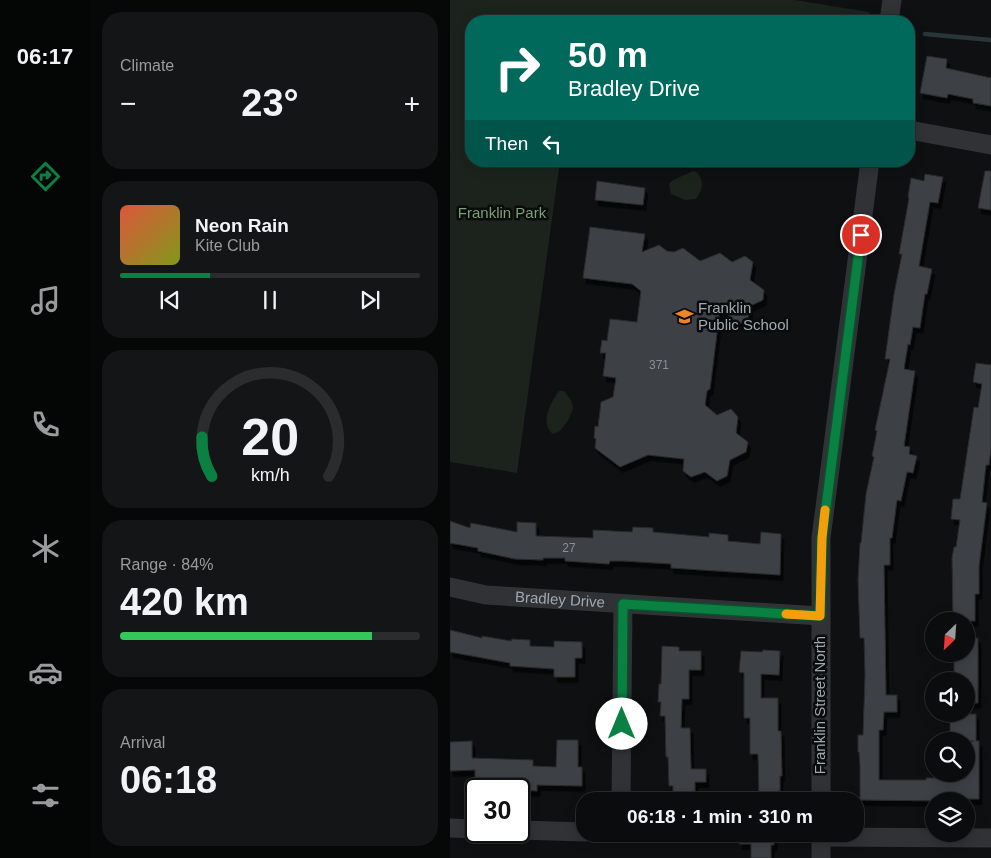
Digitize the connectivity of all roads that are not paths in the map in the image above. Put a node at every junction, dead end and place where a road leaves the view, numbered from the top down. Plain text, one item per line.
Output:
1 (892, 0) edge
2 (890, 15) edge
3 (915, 131) edge
4 (991, 145) edge
5 (869, 167) edge
6 (450, 587) edge
7 (623, 604) junction
8 (820, 616) junction
9 (622, 792) edge
10 (820, 792) edge
11 (450, 828) edge
12 (465, 829) edge
13 (530, 830) edge
14 (576, 832) edge
15 (864, 836) edge
16 (991, 838) edge
17 (820, 842) edge
18 (821, 858) edge

1 - 2 street
3 - 4 street
5 - 8 street, Franklin Street North
6 - 7 street, Bradley Drive
7 - 8 street, Bradley Drive
7 - 9 street
8 - 10 street, Franklin Street North
11 - 12 street
13 - 14 street
15 - 16 street
17 - 18 street

